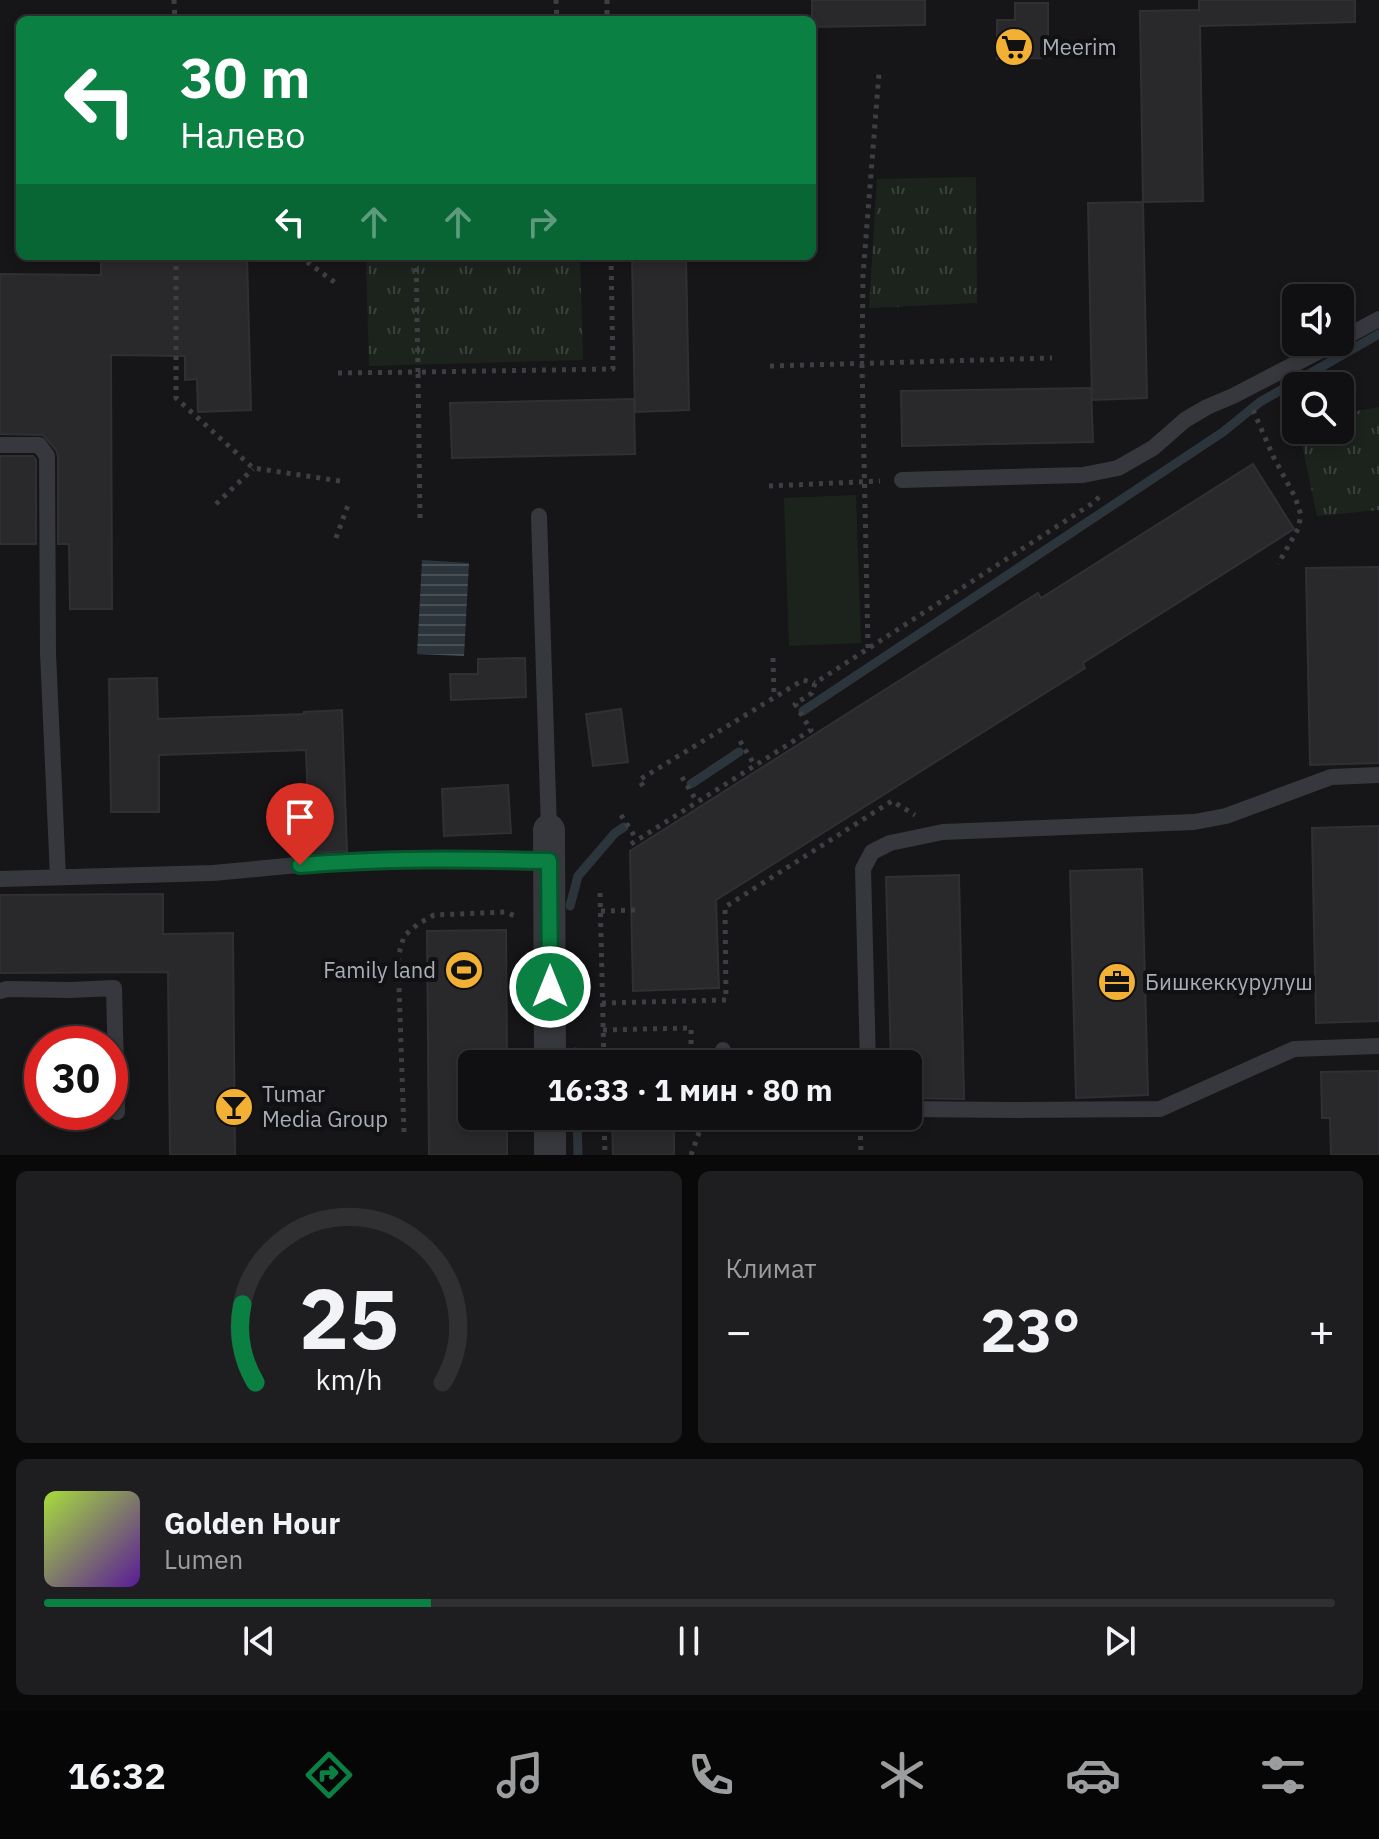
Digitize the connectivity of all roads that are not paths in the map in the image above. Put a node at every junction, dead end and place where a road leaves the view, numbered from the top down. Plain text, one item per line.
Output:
1 (1379, 319) edge
2 (1354, 332) edge
3 (1309, 356) edge
4 (0, 445) edge
5 (902, 480) road end
6 (539, 516) dead end
7 (1379, 775) edge
8 (549, 846) junction
9 (58, 877) junction
10 (0, 879) edge
11 (0, 991) edge
12 (115, 1026) edge
13 (1379, 1046) edge
14 (550, 1050) edge
15 (868, 1050) edge
16 (922, 1109) edge
17 (550, 1130) edge
18 (550, 1155) edge

1 - 2 lane
3 - 5 lane
4 - 9 lane
6 - 8 lane
7 - 15 lane
8 - 9 lane
8 - 14 street
9 - 10 lane
11 - 12 lane
13 - 16 lane
17 - 18 street

